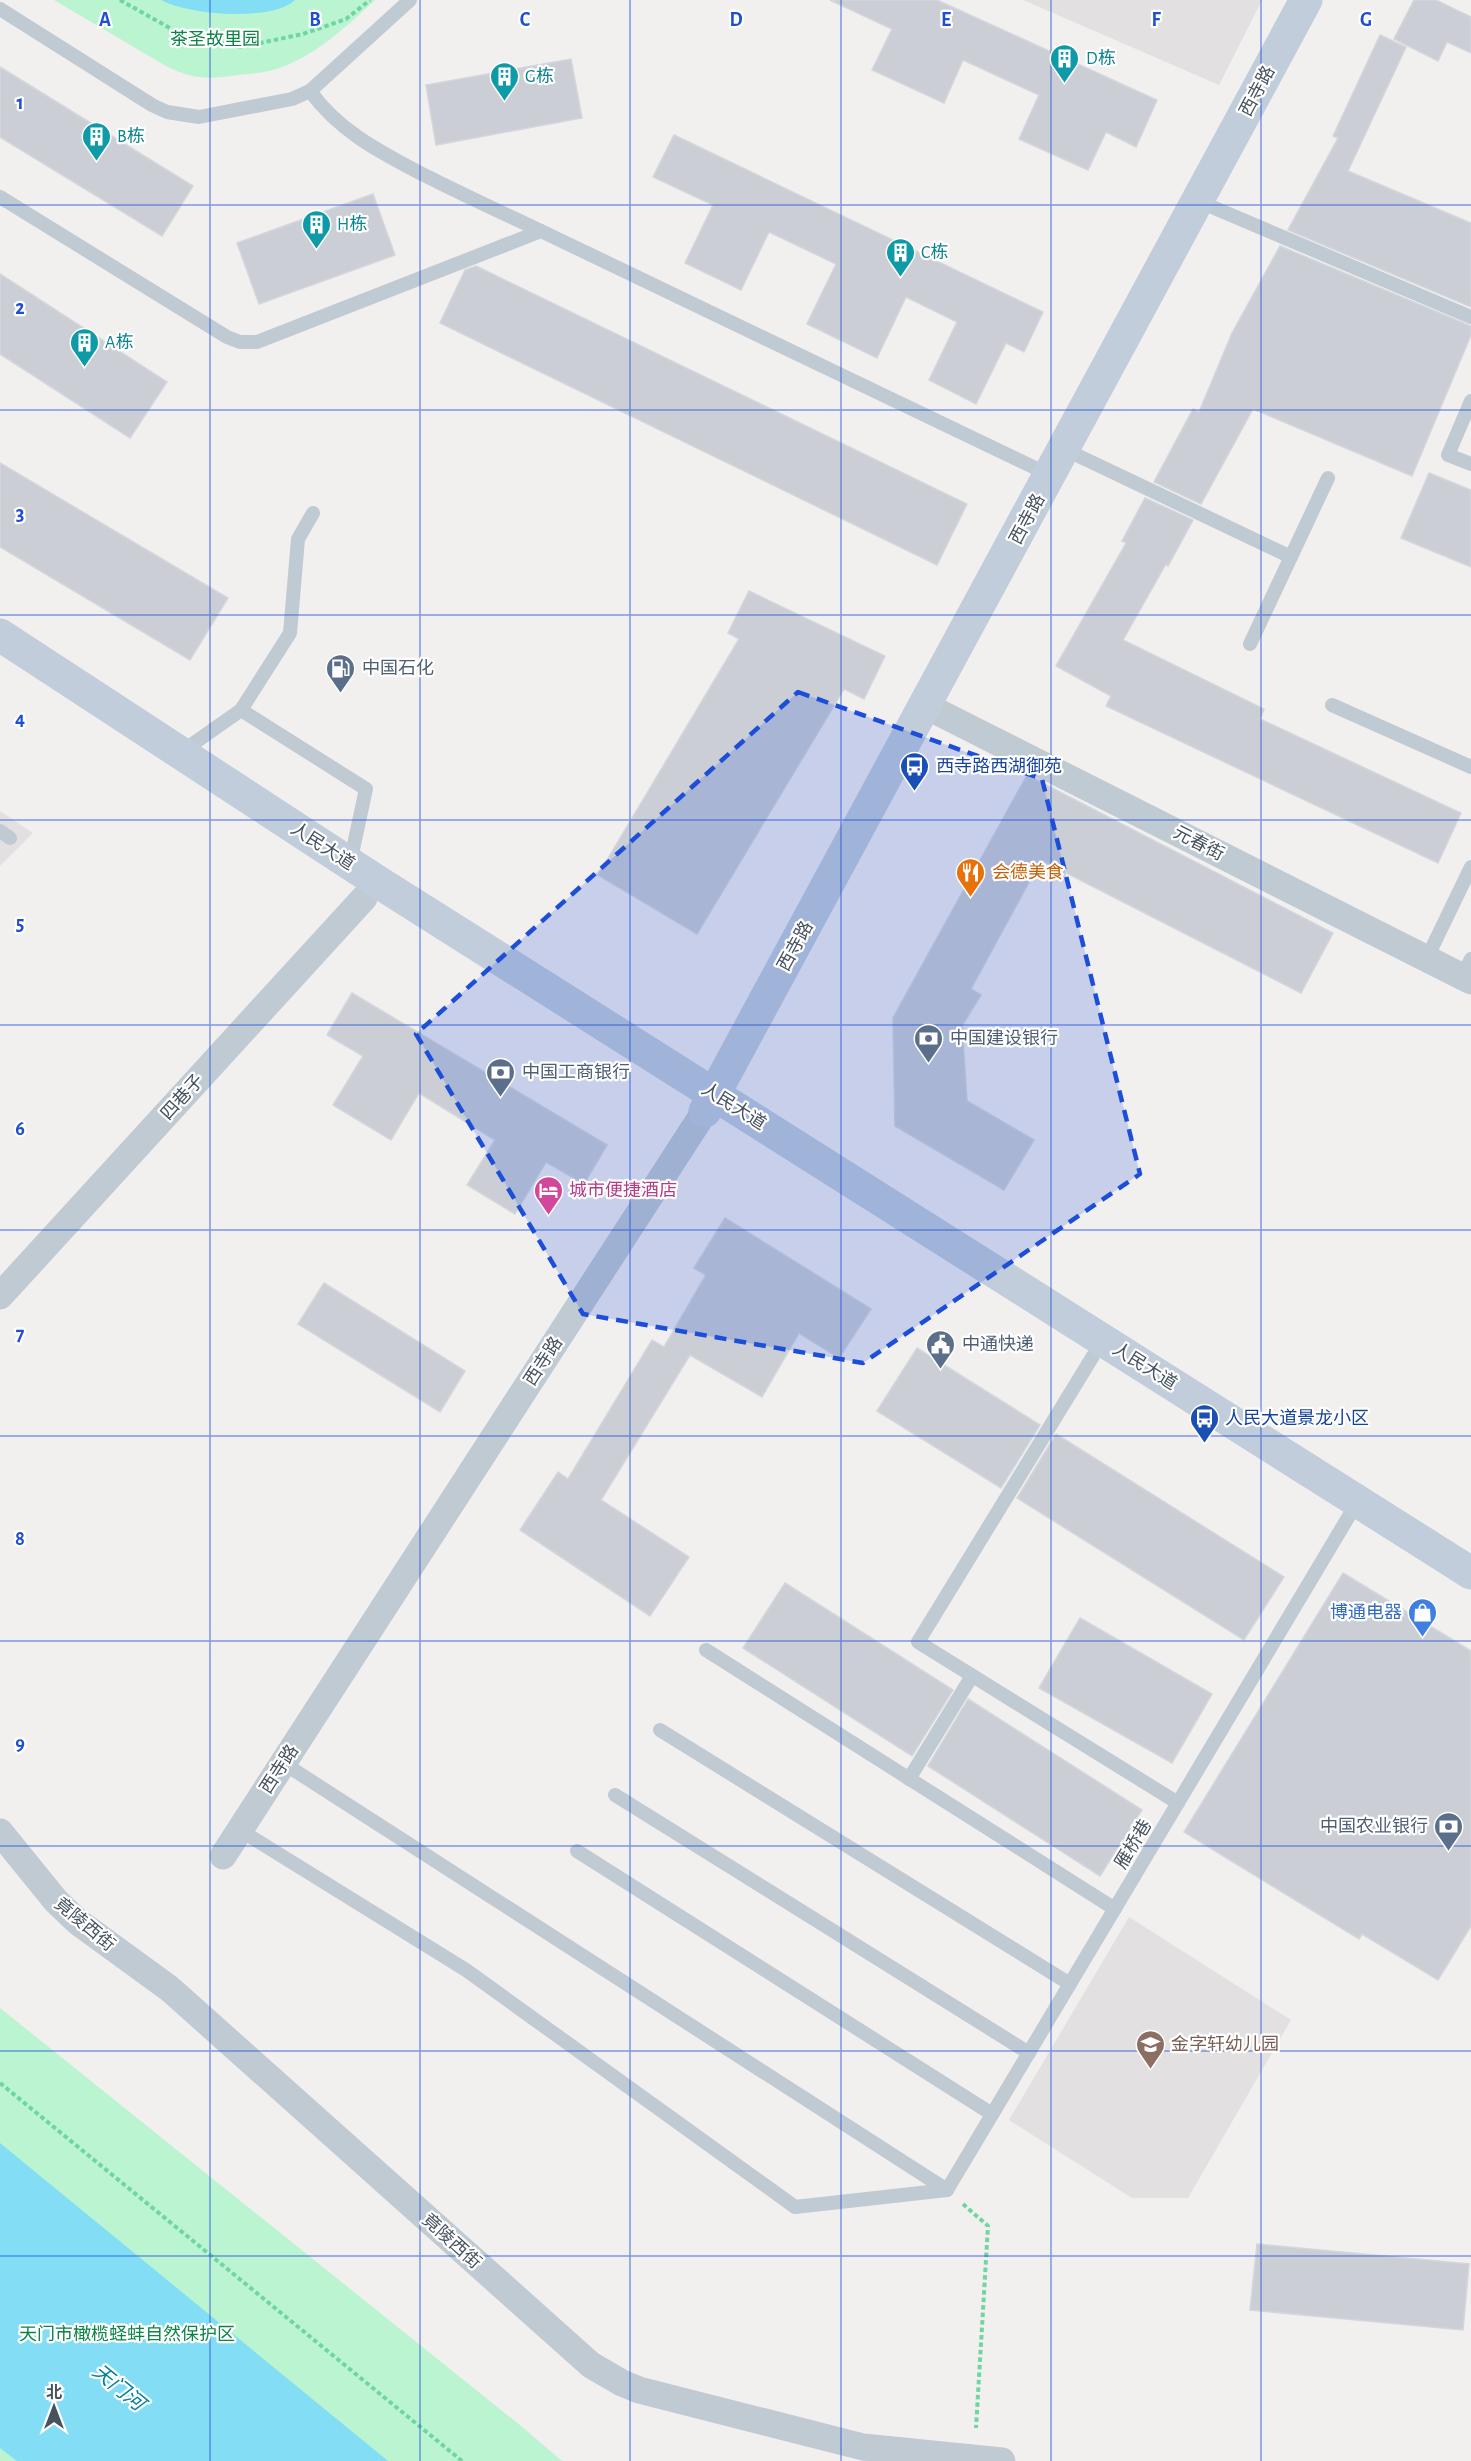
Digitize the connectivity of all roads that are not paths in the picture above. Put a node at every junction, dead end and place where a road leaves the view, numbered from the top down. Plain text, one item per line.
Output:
1 (410, 0) edge
2 (1306, 0) edge
3 (0, 9) edge
4 (310, 91) junction
5 (0, 197) edge
6 (1198, 201) junction
7 (541, 231) junction
8 (1471, 316) edge
9 (1471, 401) edge
10 (1057, 462) junction
11 (1471, 464) edge
12 (1328, 478) dead end
13 (313, 513) dead end
14 (1291, 557) junction
15 (0, 635) edge
16 (1250, 644) dead end
17 (0, 663) edge
18 (1332, 705) dead end
19 (926, 706) junction
20 (241, 710) junction
21 (179, 753) junction
22 (1471, 767) edge
23 (350, 863) junction
24 (1471, 867) edge
25 (364, 898) junction
26 (1427, 958) junction
27 (1468, 972) edge
28 (710, 1102) junction
29 (0, 1296) edge
30 (1093, 1356) junction
31 (1349, 1516) junction
32 (1471, 1573) edge
33 (1471, 1594) edge
34 (706, 1650) dead end
35 (972, 1676) junction
36 (660, 1730) dead end
37 (283, 1763) junction
38 (909, 1779) junction
39 (615, 1795) dead end
40 (1178, 1803) junction
41 (240, 1830) junction
42 (0, 1832) edge
43 (577, 1851) dead end
44 (223, 1856) dead end
45 (1115, 1909) junction
46 (1070, 1984) junction
47 (1029, 2053) junction
48 (992, 2114) junction
49 (947, 2190) junction
50 (1002, 2461) edge

1 - 4 lane
2 - 6 main road, 西寺路
3 - 4 lane
4 - 7 lane
5 - 7 lane
6 - 8 lane
6 - 10 main road, 西寺路
7 - 10 lane
9 - 11 lane
10 - 14 lane
10 - 19 main road, 西寺路
12 - 14 lane
13 - 20 lane
14 - 16 lane
15 - 21 main road, 人民大道
17 - 25 main road, 人民大道
18 - 22 lane
19 - 26 street, 元春街
19 - 28 main road, 西寺路
20 - 21 lane
20 - 23 lane
21 - 23 main road, 人民大道
23 - 28 main road, 人民大道
24 - 26 lane
25 - 28 main road, 人民大道
25 - 29 street, 四巷子
26 - 27 street, 元春街
28 - 30 main road, 人民大道
28 - 32 main road, 人民大道
28 - 37 street, 西寺路
30 - 31 main road, 人民大道
30 - 35 lane
31 - 33 main road, 人民大道
31 - 40 lane, 雁桥巷
34 - 38 lane
35 - 38 lane
35 - 40 lane
36 - 46 lane
37 - 41 street, 西寺路
37 - 49 lane
38 - 45 lane
39 - 47 lane
40 - 45 lane, 雁桥巷
41 - 44 street, 西寺路
41 - 49 lane
42 - 50 street, 竟陵西街
43 - 48 lane
45 - 46 lane, 雁桥巷
46 - 47 lane, 雁桥巷
47 - 48 lane, 雁桥巷
48 - 49 lane, 雁桥巷

